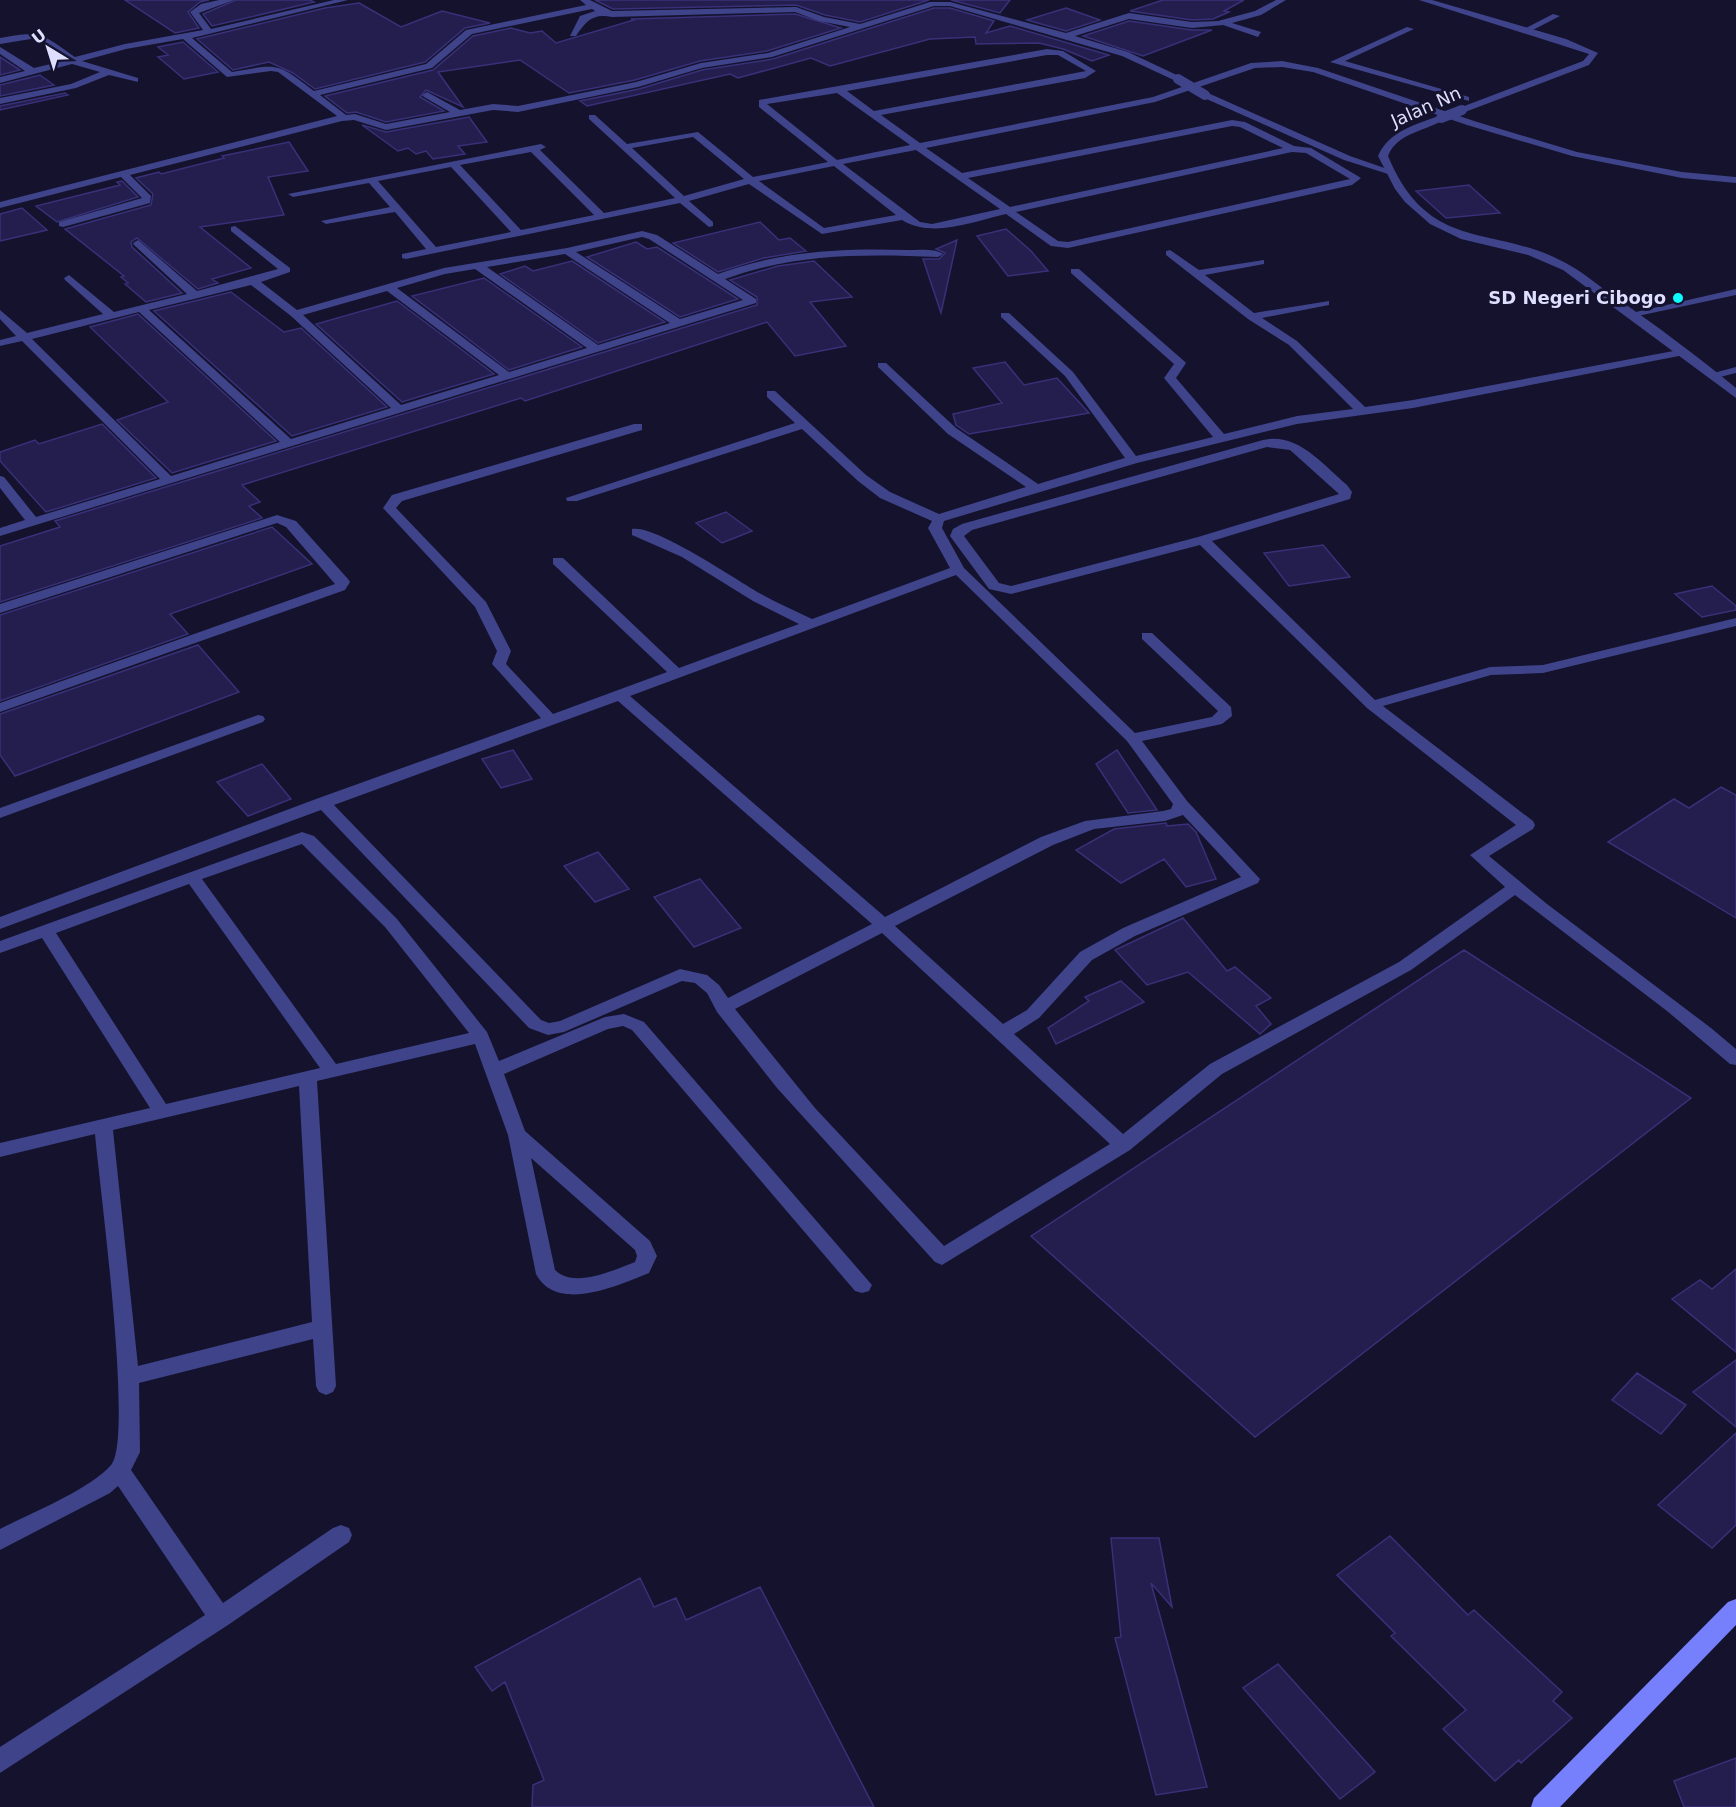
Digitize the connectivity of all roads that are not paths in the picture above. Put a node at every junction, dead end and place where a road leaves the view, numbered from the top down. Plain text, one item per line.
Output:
1 (230, 0) edge
2 (344, 0) edge
3 (584, 0) edge
4 (1282, 0) edge
5 (1423, 0) edge
6 (593, 6) junction
7 (602, 12) junction
8 (1556, 16) dead end
9 (1223, 23) junction
10 (861, 27) junction
11 (1410, 29) dead end
12 (1526, 30) junction
13 (209, 32) junction
14 (573, 34) dead end
15 (1258, 34) dead end
16 (185, 36) junction
17 (1066, 36) junction
18 (0, 41) edge
19 (0, 50) edge
20 (1337, 61) junction
21 (76, 62) junction
22 (1315, 70) junction
23 (32, 71) junction
24 (109, 72) junction
25 (0, 80) edge
26 (135, 80) dead end
27 (839, 90) junction
28 (312, 93) junction
29 (427, 95) dead end
30 (1466, 99) dead end
31 (0, 101) edge
32 (458, 113) junction
33 (873, 114) junction
34 (592, 117) dead end
35 (342, 118) junction
36 (920, 146) junction
37 (624, 147) junction
38 (1292, 148) junction
39 (453, 163) junction
40 (836, 163) junction
41 (1388, 171) junction
42 (123, 174) junction
43 (962, 176) junction
44 (371, 179) junction
45 (751, 180) junction
46 (1736, 180) edge
47 (293, 194) dead end
48 (682, 199) junction
49 (0, 205) edge
50 (397, 208) junction
51 (1010, 210) junction
52 (601, 216) junction
53 (904, 216) junction
54 (326, 221) dead end
55 (63, 224) dead end
56 (709, 224) dead end
57 (235, 229) dead end
58 (518, 233) junction
59 (138, 243) dead end
60 (433, 250) junction
61 (567, 251) junction
62 (938, 254) dead end
63 (1170, 254) dead end
64 (406, 256) dead end
65 (1260, 262) dead end
66 (478, 266) junction
67 (1075, 271) dead end
68 (1196, 274) junction
69 (69, 278) dead end
70 (718, 278) junction
71 (253, 281) junction
72 (388, 286) junction
73 (1736, 292) edge
74 (195, 294) junction
75 (1325, 303) dead end
76 (141, 308) junction
77 (0, 313) edge
78 (295, 314) junction
79 (1633, 314) junction
80 (1005, 315) dead end
81 (112, 316) junction
82 (1252, 317) junction
83 (680, 324) junction
84 (25, 338) junction
85 (0, 343) edge
86 (598, 350) junction
87 (1684, 351) junction
88 (882, 365) dead end
89 (1736, 370) edge
90 (1712, 375) junction
91 (509, 376) junction
92 (771, 394) dead end
93 (1736, 394) edge
94 (399, 409) junction
95 (1363, 412) junction
96 (804, 424) junction
97 (638, 427) dead end
98 (1221, 438) junction
99 (287, 442) junction
100 (1133, 460) junction
101 (166, 479) junction
102 (0, 480) edge
103 (1036, 488) junction
104 (572, 498) dead end
105 (939, 519) junction
106 (33, 521) junction
107 (0, 532) edge
108 (638, 532) dead end
109 (1203, 540) junction
110 (558, 561) dead end
111 (977, 565) junction
112 (958, 570) junction
113 (0, 609) edge
114 (1736, 622) edge
115 (809, 623) junction
116 (1147, 636) dead end
117 (676, 673) junction
118 (619, 694) junction
119 (1372, 705) junction
120 (0, 708) edge
121 (258, 719) dead end
122 (550, 719) junction
123 (1132, 738) junction
124 (322, 802) junction
125 (1181, 804) junction
126 (0, 813) edge
127 (193, 878) junction
128 (1514, 888) junction
129 (0, 922) edge
130 (885, 926) junction
131 (47, 932) junction
132 (0, 947) edge
133 (723, 1008) junction
134 (1001, 1034) junction
135 (481, 1036) junction
136 (1736, 1059) edge
137 (332, 1071) junction
138 (494, 1071) junction
139 (308, 1077) junction
140 (162, 1112) junction
141 (103, 1125) junction
142 (517, 1135) junction
143 (1123, 1145) junction
144 (0, 1150) edge
145 (862, 1285) dead end
146 (322, 1328) junction
147 (129, 1377) junction
148 (326, 1386) dead end
149 (120, 1472) junction
150 (341, 1535) dead end
151 (0, 1540) edge
152 (1736, 1609) edge
153 (220, 1618) junction
154 (0, 1761) edge
155 (1544, 1807) edge

1 - 13 street
2 - 13 street
3 - 6 street
4 - 9 street
5 - 12 street, Jalan Nn
6 - 7 street
6 - 28 street
7 - 10 street
7 - 14 street
8 - 12 street
9 - 15 street
9 - 17 street
10 - 17 street
10 - 32 street
11 - 20 street
12 - 41 street, Jalan Nn, bridge
13 - 16 street
16 - 21 street
16 - 28 street
17 - 41 street, bridge
18 - 21 street
19 - 23 street
20 - 22 street
20 - 30 street
21 - 23 street
21 - 24 street
22 - 36 street
22 - 46 street
23 - 25 street
24 - 26 street
24 - 31 street
27 - 33 street
27 - 33 street
27 - 40 street
28 - 35 street
29 - 32 street
32 - 35 street
33 - 36 street
34 - 37 street
35 - 42 street
36 - 40 street
36 - 43 street
37 - 45 street
37 - 48 street
38 - 43 street
38 - 51 street
38 - 51 street
39 - 44 street
39 - 52 street
39 - 58 street
40 - 45 street
40 - 53 street
41 - 79 street
42 - 49 street
42 - 55 street
43 - 51 street
44 - 47 street
44 - 50 street
45 - 48 street
45 - 53 street
48 - 52 street
48 - 56 street
50 - 54 street
50 - 60 street
51 - 53 street
52 - 58 street
57 - 71 street
58 - 60 street
59 - 74 street
60 - 64 street
61 - 66 street
61 - 70 street
61 - 83 street
62 - 70 street
63 - 68 street
65 - 68 street
66 - 72 street
66 - 86 street
67 - 98 street
68 - 82 street
69 - 81 street
70 - 83 street
71 - 74 street
71 - 78 street
72 - 78 street
72 - 91 street
73 - 79 street
74 - 76 street
75 - 82 street
76 - 81 street
76 - 99 street
77 - 84 street
78 - 94 street
79 - 87 street
80 - 100 street
81 - 84 street
82 - 95 street
83 - 86 street
84 - 85 street
84 - 101 street
86 - 91 street
87 - 90 street
87 - 95 street
88 - 103 street
89 - 90 street
90 - 93 street
91 - 94 street
92 - 96 street
94 - 99 street
95 - 98 street
96 - 104 street
96 - 105 street
97 - 122 street
98 - 100 street
99 - 101 street
100 - 103 street
101 - 106 street
102 - 106 street
103 - 105 street
105 - 112 street
106 - 107 street
108 - 115 street
109 - 111 street
109 - 111 street
109 - 119 street
110 - 117 street
111 - 112 street
112 - 115 street
112 - 123 street
113 - 120 street
114 - 119 street
115 - 117 street
116 - 123 street
117 - 118 street
118 - 122 street
118 - 130 street
119 - 128 street
121 - 126 street
122 - 124 street
123 - 125 street
124 - 129 street
124 - 133 street
125 - 130 street
125 - 134 street
127 - 131 street
127 - 135 street
127 - 137 street
128 - 136 street
128 - 143 street
130 - 133 street
130 - 134 street
131 - 132 street
131 - 140 street
133 - 143 street
134 - 143 street
135 - 137 street
135 - 138 street
137 - 139 street
138 - 142 street
138 - 145 street
139 - 140 street
139 - 146 street
140 - 141 street
141 - 144 street
141 - 147 street
142 - 142 street
146 - 147 street
146 - 148 street
147 - 149 street
149 - 151 street
149 - 153 street
150 - 153 street
152 - 155 main road
153 - 154 street

